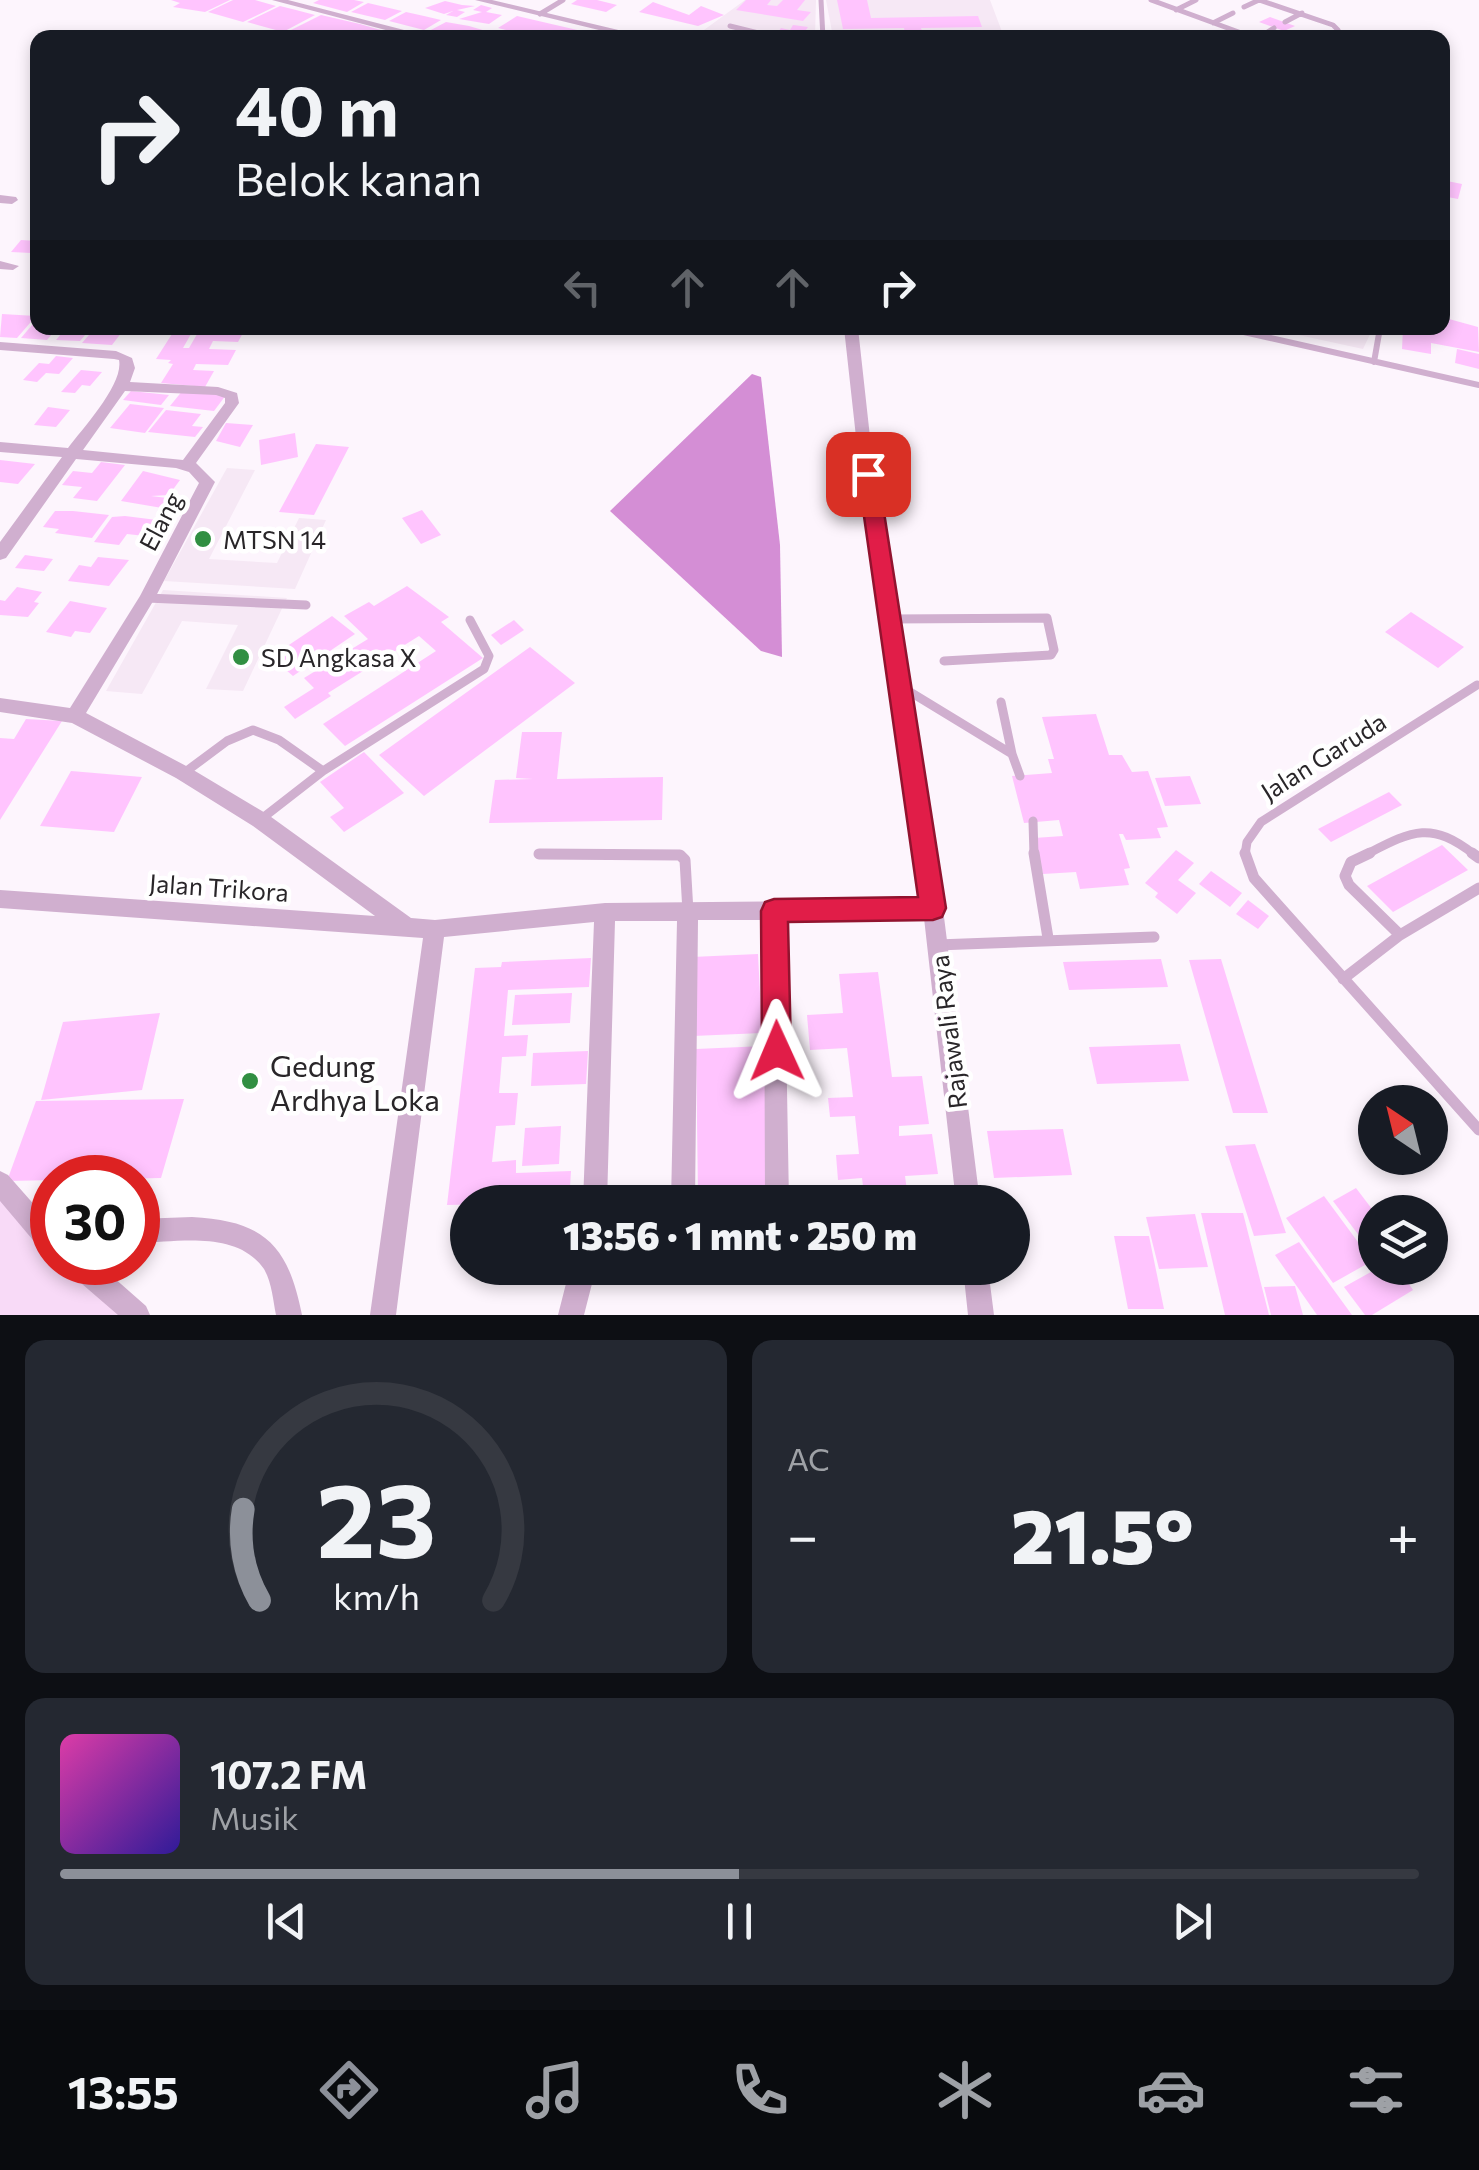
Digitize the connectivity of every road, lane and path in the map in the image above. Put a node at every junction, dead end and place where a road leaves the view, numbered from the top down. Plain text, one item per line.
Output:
1 (277, 0) edge
2 (480, 0) edge
3 (563, 0) edge
4 (821, 0) edge
5 (1152, 0) edge
6 (1196, 0) edge
7 (1259, 0) edge
8 (1244, 7) dead end
9 (1176, 10) junction
10 (1233, 13) dead end
11 (1302, 13) junction
12 (540, 14) junction
13 (1284, 22) dead end
14 (1213, 23) junction
15 (730, 26) dead end
16 (1274, 28) dead end
17 (390, 30) edge
18 (612, 30) edge
19 (746, 30) edge
20 (822, 30) edge
21 (1233, 30) edge
22 (1270, 30) edge
23 (1338, 30) edge
24 (852, 335) edge
25 (1256, 335) edge
26 (1379, 335) edge
27 (0, 346) edge
28 (1374, 362) junction
29 (1479, 385) edge
30 (121, 386) junction
31 (0, 447) edge
32 (73, 454) junction
33 (187, 464) junction
34 (0, 554) edge
35 (147, 598) junction
36 (306, 605) dead end
37 (470, 620) dead end
38 (891, 620) junction
39 (944, 660) dead end
40 (1477, 685) edge
41 (900, 686) junction
42 (1001, 702) dead end
43 (0, 705) edge
44 (75, 716) junction
45 (1012, 754) junction
46 (323, 771) junction
47 (183, 773) junction
48 (1020, 776) dead end
49 (260, 820) junction
50 (1033, 821) dead end
51 (539, 854) dead end
52 (1479, 858) edge
53 (1479, 888) edge
54 (2, 903) edge
55 (933, 908) junction
56 (774, 911) junction
57 (605, 912) junction
58 (688, 912) junction
59 (408, 928) junction
60 (435, 929) junction
61 (1400, 935) junction
62 (1154, 937) dead end
63 (1048, 938) junction
64 (937, 945) junction
65 (1343, 978) junction
66 (1479, 1130) edge
67 (0, 1183) edge
68 (596, 1185) edge
69 (683, 1185) edge
70 (777, 1185) edge
71 (966, 1185) edge
72 (30, 1216) edge
73 (160, 1230) edge
74 (102, 1285) edge
75 (578, 1285) edge
76 (978, 1285) edge
77 (137, 1315) edge
78 (288, 1315) edge
79 (383, 1315) edge
80 (570, 1315) edge
81 (982, 1315) edge

1 - 17 street
2 - 12 street
3 - 12 lane
4 - 20 lane
5 - 9 lane
6 - 9 lane
7 - 8 lane
7 - 11 lane
9 - 14 lane
10 - 14 lane
11 - 13 lane
11 - 23 lane
12 - 18 street
14 - 21 lane
15 - 19 lane
16 - 22 lane
24 - 38 street, Rajawali Raya
25 - 28 lane
26 - 28 lane
27 - 30 street
28 - 29 lane
30 - 32 street
30 - 33 street
31 - 32 street, Elang
32 - 33 street, Elang
32 - 34 street
33 - 35 street, Elang
35 - 36 lane
35 - 44 street, Elang
37 - 46 lane
38 - 39 lane
38 - 41 street, Rajawali Raya
40 - 65 lane, Jalan Garuda
41 - 45 lane
41 - 55 street, Rajawali Raya
42 - 45 lane
43 - 44 street
44 - 47 street
45 - 48 lane
46 - 47 lane
46 - 49 lane
47 - 49 street
49 - 59 street
50 - 63 lane
51 - 58 lane
52 - 61 lane
53 - 61 lane
54 - 59 street, Jalan Trikora
55 - 56 street, Jalan Trikora
55 - 64 street, Rajawali Raya
56 - 58 street, Jalan Trikora
56 - 70 street
57 - 58 street, Jalan Trikora
57 - 60 street, Jalan Trikora
57 - 68 street
58 - 69 street
59 - 60 street, Jalan Trikora
60 - 79 street
61 - 65 lane
62 - 63 lane
63 - 64 lane
64 - 71 street, Rajawali Raya
65 - 66 lane, Jalan Garuda
67 - 72 street
73 - 78 street
74 - 77 street
75 - 80 street
76 - 81 street

